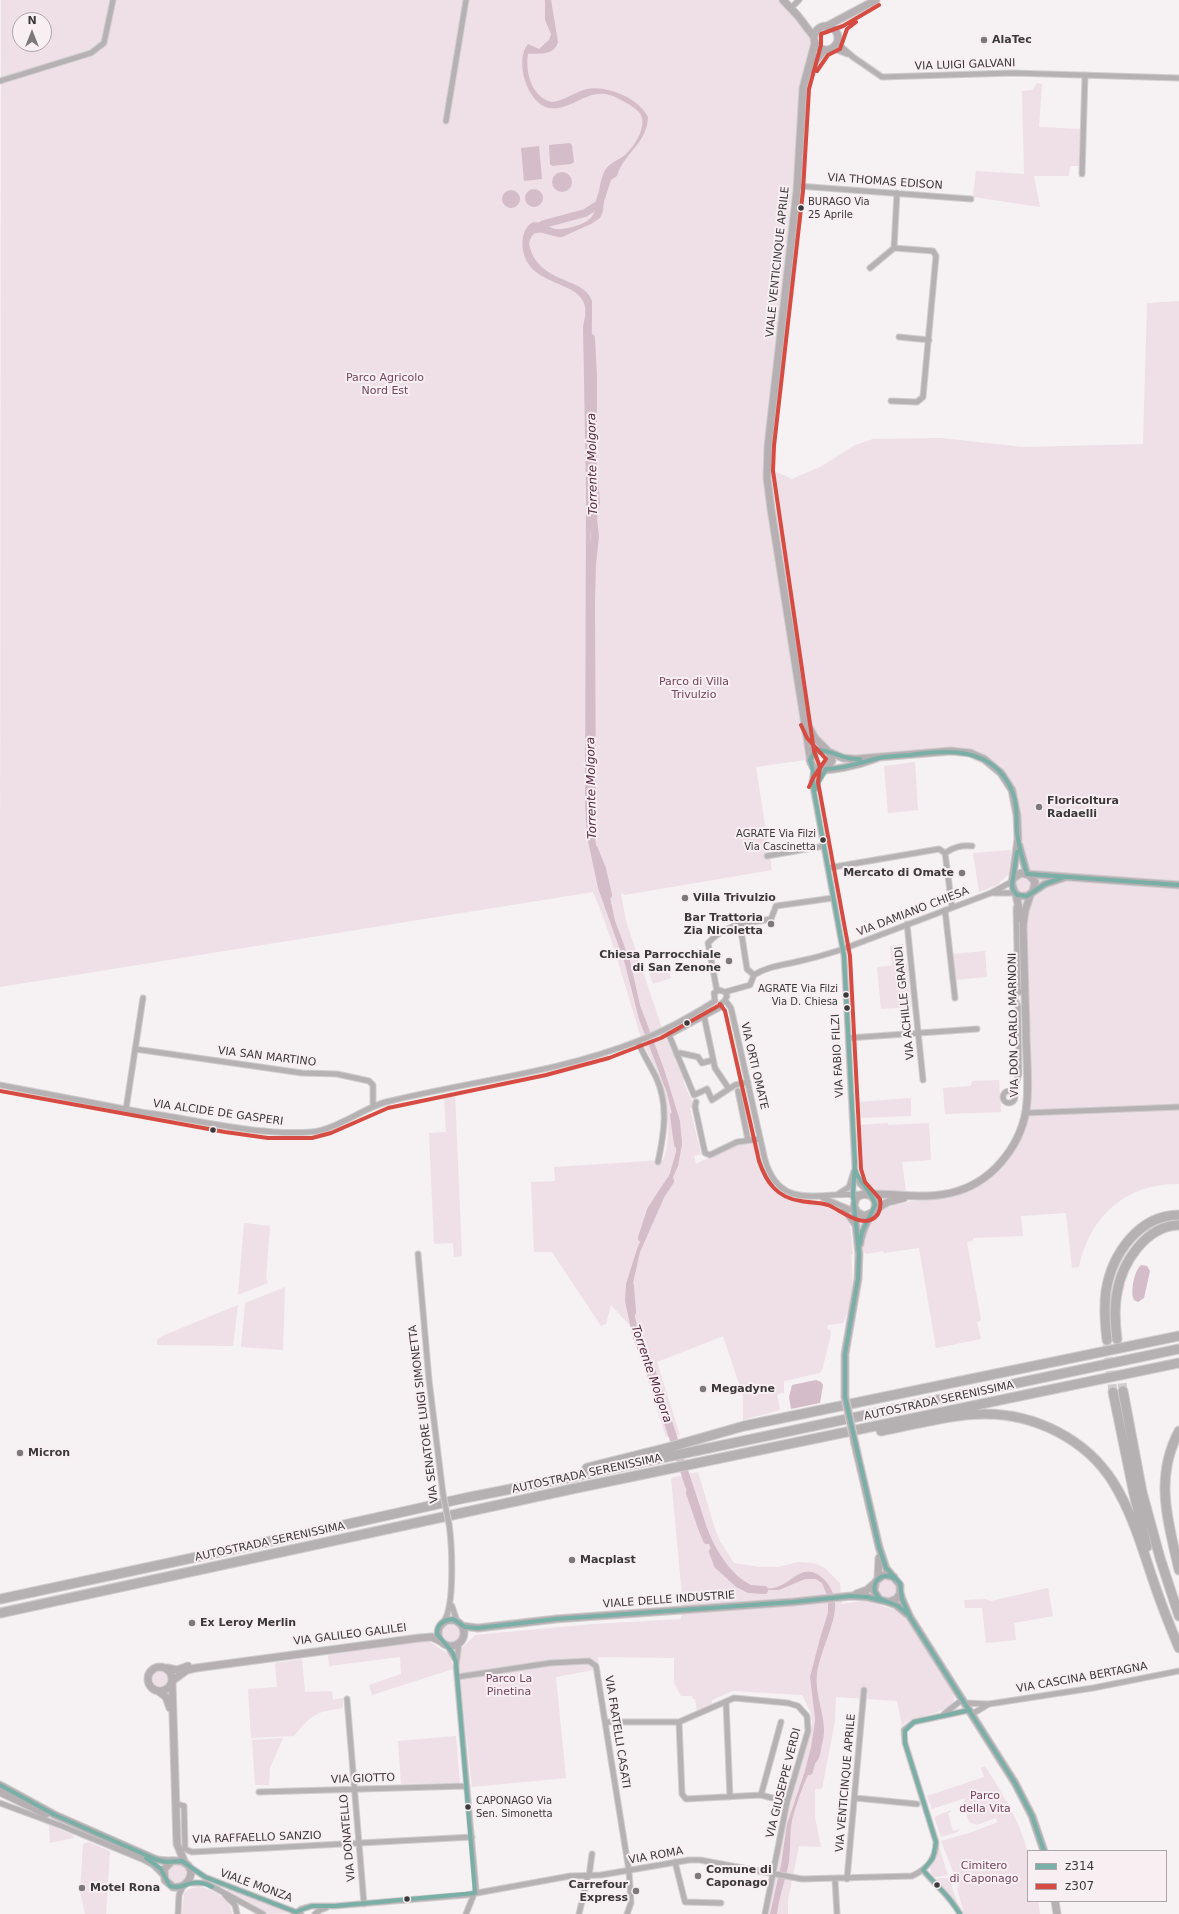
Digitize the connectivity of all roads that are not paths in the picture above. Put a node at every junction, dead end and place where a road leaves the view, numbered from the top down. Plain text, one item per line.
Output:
1 (113, 0) edge
2 (466, 0) edge
3 (798, 0) edge
4 (874, 1) edge
5 (787, 3) edge
6 (798, 16) junction
7 (824, 26) junction
8 (837, 34) junction
9 (815, 40) junction
10 (837, 42) junction
11 (828, 49) junction
12 (853, 57) junction
13 (1085, 75) junction
14 (1179, 78) edge
15 (0, 81) edge
16 (802, 108) junction
17 (446, 121) dead end
18 (1082, 174) dead end
19 (798, 186) junction
20 (897, 193) junction
21 (972, 199) dead end
22 (894, 248) junction
23 (870, 268) dead end
24 (899, 337) dead end
25 (929, 340) junction
26 (891, 400) dead end
27 (771, 419) joint
28 (802, 708) junction
29 (828, 751) junction
30 (877, 758) junction
31 (812, 765) junction
32 (826, 769) junction
33 (814, 791) junction
34 (1018, 839) junction
35 (824, 846) junction
36 (972, 846) dead end
37 (945, 853) junction
38 (767, 856) dead end
39 (828, 868) junction
40 (1027, 874) junction
41 (1050, 875) junction
42 (1066, 877) junction
43 (1013, 880) junction
44 (1043, 885) junction
45 (1179, 886) edge
46 (1032, 892) junction
47 (991, 893) junction
48 (1016, 896) junction
49 (833, 898) junction
50 (952, 908) junction
51 (945, 910) junction
52 (740, 924) junction
53 (907, 924) junction
54 (1022, 926) junction
55 (843, 950) junction
56 (754, 975) junction
57 (717, 991) junction
58 (725, 992) junction
59 (1021, 992) junction
60 (143, 998) dead end
61 (955, 998) dead end
62 (715, 1001) junction
63 (724, 1002) junction
64 (704, 1016) junction
65 (977, 1029) dead end
66 (919, 1033) junction
67 (848, 1038) junction
68 (640, 1041) junction
69 (135, 1049) junction
70 (677, 1055) junction
71 (713, 1060) junction
72 (923, 1080) dead end
73 (748, 1082) junction
74 (0, 1085) edge
75 (729, 1089) junction
76 (738, 1091) dead end
77 (1013, 1092) dead end
78 (696, 1102) dead end
79 (373, 1107) junction
80 (1179, 1107) edge
81 (126, 1109) junction
82 (1025, 1113) junction
83 (760, 1138) junction
84 (748, 1140) junction
85 (658, 1162) dead end
86 (854, 1172) junction
87 (853, 1195) junction
88 (868, 1195) junction
89 (830, 1196) junction
90 (817, 1197) junction
91 (912, 1197) junction
92 (838, 1203) junction
93 (855, 1209) junction
94 (873, 1211) junction
95 (1179, 1215) edge
96 (855, 1225) junction
97 (1179, 1225) edge
98 (418, 1254) dead end
99 (859, 1254) junction
100 (1179, 1336) edge
101 (1179, 1349) edge
102 (1179, 1363) edge
103 (1123, 1391) tunnel mouth
104 (1113, 1392) tunnel mouth
105 (864, 1429) junction
106 (1179, 1431) edge
107 (686, 1448) junction
108 (879, 1547) junction
109 (1179, 1570) edge
110 (895, 1577) junction
111 (98, 1578) junction
112 (877, 1581) junction
113 (900, 1591) junction
114 (0, 1595) edge
115 (451, 1595) junction
116 (851, 1596) junction
117 (0, 1598) edge
118 (884, 1601) junction
119 (0, 1613) edge
120 (1179, 1616) edge
121 (910, 1617) junction
122 (444, 1621) junction
123 (460, 1623) junction
124 (488, 1627) junction
125 (438, 1628) junction
126 (419, 1638) junction
127 (461, 1640) junction
128 (444, 1643) junction
129 (1179, 1644) edge
130 (1179, 1648) edge
131 (284, 1655) junction
132 (456, 1666) junction
133 (166, 1668) junction
134 (1178, 1671) edge
135 (457, 1677) junction
136 (172, 1682) junction
137 (864, 1690) dead end
138 (158, 1691) junction
139 (347, 1699) dead end
140 (964, 1701) junction
141 (726, 1702) junction
142 (989, 1704) junction
143 (971, 1712) junction
144 (172, 1714) junction
145 (937, 1717) junction
146 (606, 1722) junction
147 (679, 1722) junction
148 (781, 1722) dead end
149 (0, 1785) edge
150 (467, 1786) junction
151 (353, 1789) junction
152 (0, 1792) edge
153 (259, 1792) dead end
154 (761, 1796) junction
155 (730, 1797) junction
156 (855, 1798) junction
157 (787, 1802) junction
158 (2, 1804) edge
159 (176, 1804) junction
160 (917, 1804) dead end
161 (472, 1837) junction
162 (177, 1844) junction
163 (358, 1844) junction
164 (1044, 1850) edge
165 (592, 1854) dead end
166 (172, 1862) junction
167 (675, 1862) junction
168 (186, 1864) junction
169 (923, 1870) junction
170 (629, 1871) junction
171 (163, 1874) junction
172 (775, 1874) junction
173 (589, 1876) junction
174 (835, 1879) junction
175 (847, 1879) junction
176 (185, 1885) junction
177 (173, 1887) junction
178 (218, 1889) junction
179 (476, 1893) junction
180 (179, 1895) junction
181 (1055, 1902) edge
182 (721, 1903) dead end
183 (364, 1904) junction
184 (335, 1906) junction
185 (327, 1908) junction
186 (297, 1913) edge
187 (178, 1914) edge
188 (236, 1914) edge
189 (263, 1914) edge
190 (315, 1914) edge
191 (322, 1914) edge
192 (466, 1914) edge
193 (579, 1914) edge
194 (627, 1914) edge
195 (766, 1914) edge
196 (836, 1914) edge
197 (960, 1914) edge
198 (1056, 1914) edge

1 - 15 street
2 - 17 street
3 - 5 street
4 - 7 street
4 - 8 street
5 - 6 street
6 - 7 street
6 - 9 street
7 - 8 street
7 - 9 street
8 - 10 street
9 - 11 street
9 - 16 street, VIALE VENTICINQUE APRILE
10 - 11 street
10 - 12 street, VIA LUIGI GALVANI
11 - 12 street, VIA LUIGI GALVANI
11 - 16 street, VIALE VENTICINQUE APRILE
12 - 13 street, VIA LUIGI GALVANI
13 - 14 street, VIA LUIGI GALVANI
13 - 18 street
16 - 19 street, VIALE VENTICINQUE APRILE
19 - 20 street, VIA THOMAS EDISON
19 - 27 street, VIALE VENTICINQUE APRILE
20 - 21 street, VIA THOMAS EDISON
20 - 22 street
22 - 23 street
22 - 25 street
24 - 25 street
25 - 26 street
27 - 28 street, VIA FABIO FILZI
28 - 29 street, VIA FABIO FILZI
28 - 31 street, VIA FABIO FILZI
29 - 30 street
29 - 31 street
29 - 32 street
30 - 32 street
30 - 34 street
31 - 32 street
31 - 33 street, VIA FABIO FILZI
32 - 33 street
33 - 35 street, VIA FABIO FILZI
34 - 40 street
34 - 43 street
35 - 38 street
35 - 39 street, VIA FABIO FILZI
36 - 37 street
37 - 39 street
37 - 50 street
39 - 49 street, VIA FABIO FILZI
40 - 41 street
40 - 43 street
40 - 46 street
41 - 42 street
41 - 44 street
42 - 44 street
42 - 45 street
43 - 47 street, VIA DAMIANO CHIESA
43 - 48 street
44 - 46 street
46 - 48 street
46 - 54 street
47 - 48 street, VIA DAMIANO CHIESA
47 - 50 street, VIA DAMIANO CHIESA
48 - 54 street
48 - 59 street
49 - 52 street
49 - 55 street, VIA FABIO FILZI
50 - 51 street, VIA DAMIANO CHIESA
51 - 53 street, VIA DAMIANO CHIESA
51 - 61 street
52 - 56 street
52 - 57 street
53 - 55 street, VIA DAMIANO CHIESA
53 - 66 street, VIA ACHILLE GRANDI
54 - 59 street, VIA DON CARLO MARNONI
55 - 56 street, VIA DAMIANO CHIESA
55 - 67 street, VIA FABIO FILZI
56 - 58 street, VIA DAMIANO CHIESA
57 - 58 street
57 - 62 street
58 - 63 street
59 - 77 street
59 - 82 street, VIA DON CARLO MARNONI
60 - 69 street
62 - 63 street
62 - 68 street, VIA ALCIDE DE GASPERI
63 - 64 street
63 - 73 street, VIA ORTI OMATE
64 - 70 street
64 - 71 street
65 - 66 street
66 - 67 street
66 - 72 street, VIA ACHILLE GRANDI
67 - 86 street, VIA FABIO FILZI
68 - 79 street, VIA ALCIDE DE GASPERI
68 - 85 street
69 - 79 street, VIA SAN MARTINO
69 - 81 street
70 - 71 street
70 - 75 street
71 - 75 street
73 - 75 street
73 - 83 street, VIA ORTI OMATE
74 - 81 street, VIA ALCIDE DE GASPERI
76 - 84 street, VIA ORTI OMATE
78 - 84 street
79 - 81 street, VIA ALCIDE DE GASPERI
80 - 82 street
82 - 91 street, VIA DON CARLO MARNONI
83 - 84 street
83 - 90 street, VIA ORTI OMATE
86 - 87 street, VIA FABIO FILZI
86 - 88 street, VIA FABIO FILZI
86 - 89 street
87 - 88 street, VIA ORTI OMATE
87 - 89 street, VIA ORTI OMATE
87 - 93 street, VIA FABIO FILZI
88 - 91 street, VIA DON CARLO MARNONI
88 - 93 street
88 - 94 street
89 - 90 street, VIA ORTI OMATE
90 - 92 street, VIA ORTI OMATE
91 - 94 street, VIA DON CARLO MARNONI
92 - 93 street, VIA ORTI OMATE
92 - 96 street
93 - 94 street
93 - 96 street, VIA FABIO FILZI
94 - 99 street, VIA FABIO FILZI
95 - 97 highway
96 - 99 street, VIA FABIO FILZI
98 - 115 street, VIA SENATORE LUIGI SIMONETTA, bridge
99 - 108 street, VIA FABIO FILZI, bridge
100 - 107 highway
101 - 107 highway, AUTOSTRADA SERENISSIMA
102 - 105 highway, AUTOSTRADA SERENISSIMA
103 - 120 highway
104 - 129 highway
105 - 119 highway, AUTOSTRADA SERENISSIMA
105 - 130 highway
106 - 109 highway
107 - 111 highway, AUTOSTRADA SERENISSIMA
108 - 110 street
108 - 112 street
110 - 112 street
110 - 113 street
111 - 114 highway
111 - 117 highway, AUTOSTRADA SERENISSIMA
112 - 116 street, VIALE DELLE INDUSTRIE
112 - 118 street
113 - 118 street
113 - 121 street
115 - 122 street, VIA SENATORE LUIGI SIMONETTA
115 - 123 street, VIA SENATORE LUIGI SIMONETTA
116 - 118 street, VIALE DELLE INDUSTRIE
116 - 124 street, VIALE DELLE INDUSTRIE
118 - 121 street
121 - 140 street
122 - 123 street
122 - 125 street, VIA SENATORE LUIGI SIMONETTA
123 - 124 street, VIALE DELLE INDUSTRIE
123 - 127 street, VIA SENATORE LUIGI SIMONETTA
124 - 127 street, VIALE DELLE INDUSTRIE
125 - 126 street, VIA GALILEO GALILEI
125 - 128 street, VIA SENATORE LUIGI SIMONETTA
126 - 128 street, VIA GALILEO GALILEI
126 - 131 street, VIA GALILEO GALILEI
127 - 128 street
127 - 132 street, VIA SENATORE LUIGI SIMONETTA
128 - 132 street, VIA SENATORE LUIGI SIMONETTA
131 - 133 street, VIA GALILEO GALILEI
131 - 136 street, VIA GALILEO GALILEI
132 - 135 street, VIA SENATORE LUIGI SIMONETTA
133 - 136 street
133 - 138 street
134 - 142 street, VIA CASCINA BERTAGNA
135 - 146 street, VIA FRATELLI CASATI
135 - 150 street, VIA SENATORE LUIGI SIMONETTA
136 - 138 street
136 - 144 street
137 - 156 street, VIA VENTICINQUE APRILE
138 - 144 street
139 - 151 street, VIA DONATELLO
140 - 142 street, VIA CASCINA BERTAGNA
140 - 143 street
140 - 145 street
141 - 147 street, VIA GIUSEPPE VERDI
141 - 155 street
141 - 157 street, VIA GIUSEPPE VERDI
142 - 143 street, VIA CASCINA BERTAGNA
143 - 145 street, VIA CASCINA BERTAGNA
143 - 164 street
144 - 159 street
145 - 169 street
146 - 147 street, VIA GIUSEPPE VERDI
146 - 170 street, VIA FRATELLI CASATI
147 - 155 street
148 - 154 street
149 - 166 street
150 - 151 street, VIA GIOTTO
150 - 161 street, VIA SENATORE LUIGI SIMONETTA
151 - 153 street, VIA GIOTTO
151 - 163 street, VIA DONATELLO
152 - 171 street
154 - 155 street
154 - 157 street
156 - 160 street
156 - 175 street, VIA VENTICINQUE APRILE
157 - 172 street, VIA GIUSEPPE VERDI
158 - 171 street
159 - 162 street
159 - 163 street, VIA RAFFAELLO SANZIO
161 - 163 street
161 - 179 street, VIA SENATORE LUIGI SIMONETTA
162 - 166 street
162 - 168 street
163 - 183 street, VIA DONATELLO
165 - 173 street
166 - 168 street
166 - 171 street
167 - 170 street, VIA ROMA
167 - 172 street, VIA ROMA
167 - 182 street
168 - 176 street
168 - 186 street, VIALE MONZA
169 - 175 street, VIA ROMA
169 - 197 street
170 - 173 street, VIA ROMA
170 - 194 street
171 - 177 street
172 - 174 street, VIA ROMA
172 - 195 street, VIA GIUSEPPE VERDI
173 - 179 street, VIA ROMA
173 - 193 street
174 - 175 street, VIA ROMA
174 - 196 street
176 - 177 street
176 - 178 street, VIALE MONZA
176 - 180 street
177 - 180 street
178 - 188 street
178 - 189 street, VIALE MONZA
179 - 183 street, VIA ROMA
179 - 192 street
180 - 187 street
181 - 198 street
183 - 184 street, VIA ROMA
184 - 185 street
184 - 186 street
185 - 190 street
185 - 191 street

